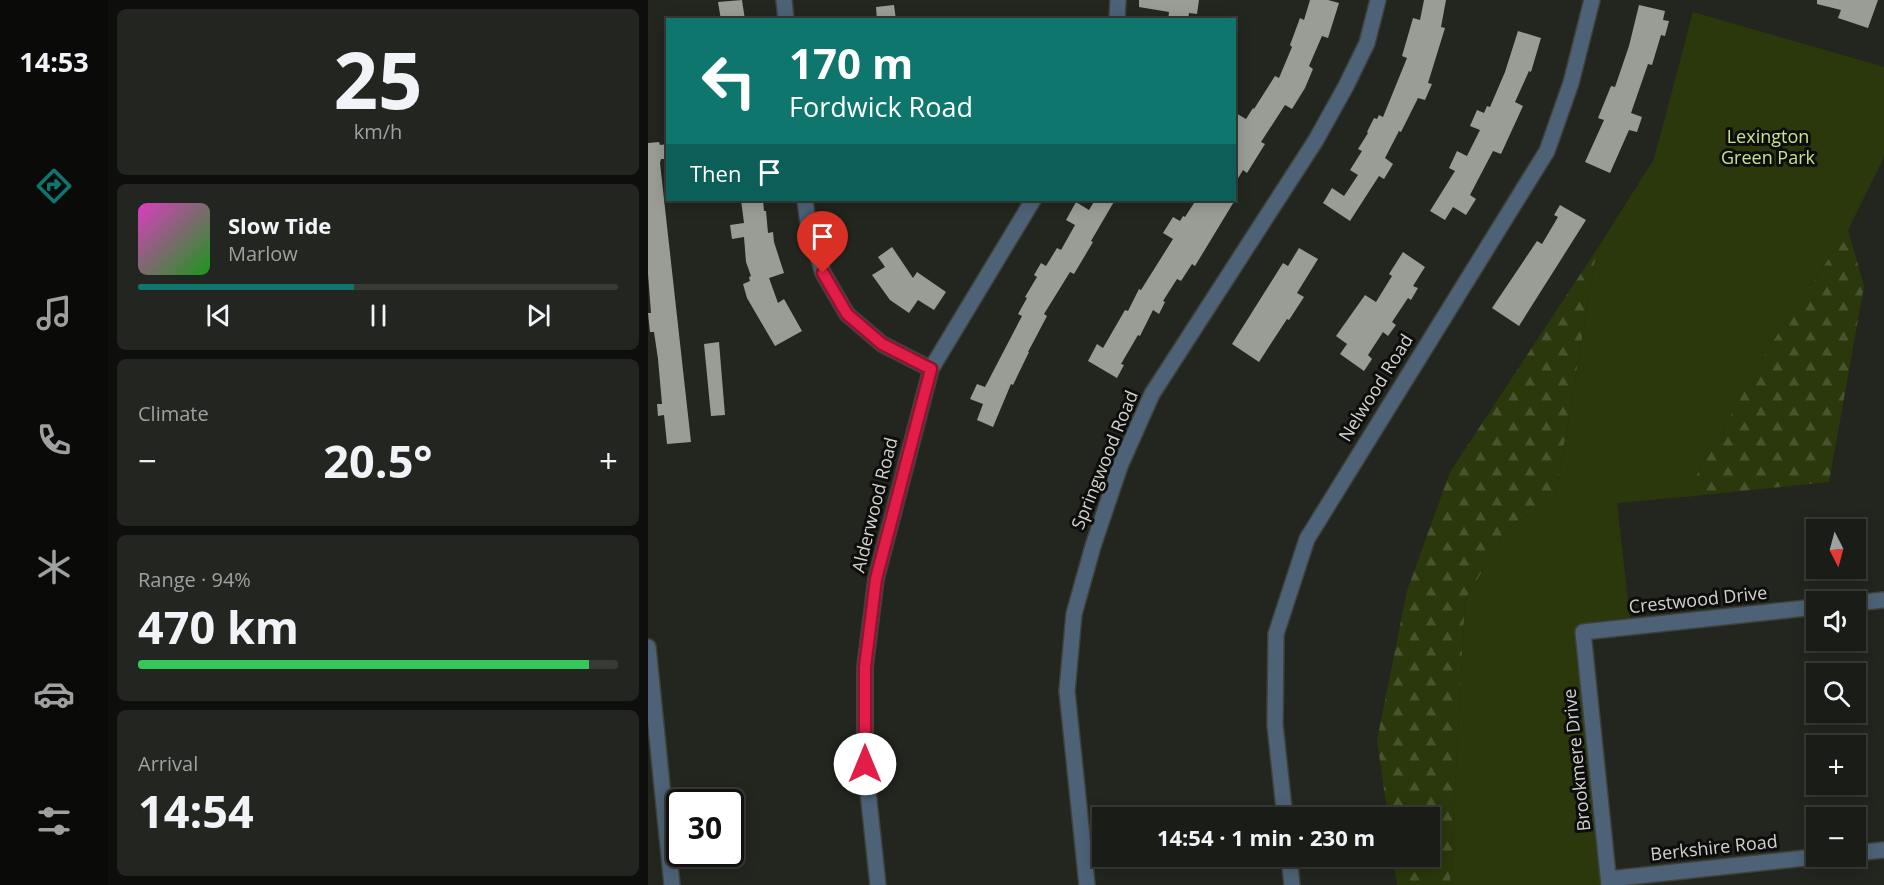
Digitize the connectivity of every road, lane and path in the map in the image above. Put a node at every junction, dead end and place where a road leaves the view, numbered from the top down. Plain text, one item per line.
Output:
1 (784, 0) edge
2 (1118, 0) edge
3 (1378, 0) edge
4 (1592, 0) edge
5 (786, 18) edge
6 (1117, 18) edge
7 (805, 201) edge
8 (1032, 201) edge
9 (931, 369) junction
10 (1884, 600) edge
11 (1866, 602) edge
12 (1806, 608) edge
13 (1583, 632) joint
14 (648, 647) edge
15 (655, 790) edge
16 (1284, 807) edge
17 (1884, 850) edge
18 (1866, 852) edge
19 (1806, 858) edge
20 (1290, 867) edge
21 (1609, 882) edge
22 (672, 885) edge
23 (878, 885) edge
24 (1087, 885) edge
25 (1292, 885) edge

1 - 5 street
2 - 6 street
3 - 24 street, Springwood Road
4 - 16 street, Nelwood Road
7 - 9 street
8 - 9 street, Alderwood Road
9 - 23 street, Alderwood Road
10 - 11 street
12 - 13 street, Crestwood Drive
13 - 21 street, Brookmere Drive
14 - 15 street
15 - 22 street
17 - 18 street
19 - 21 street, Berkshire Road
20 - 25 street

